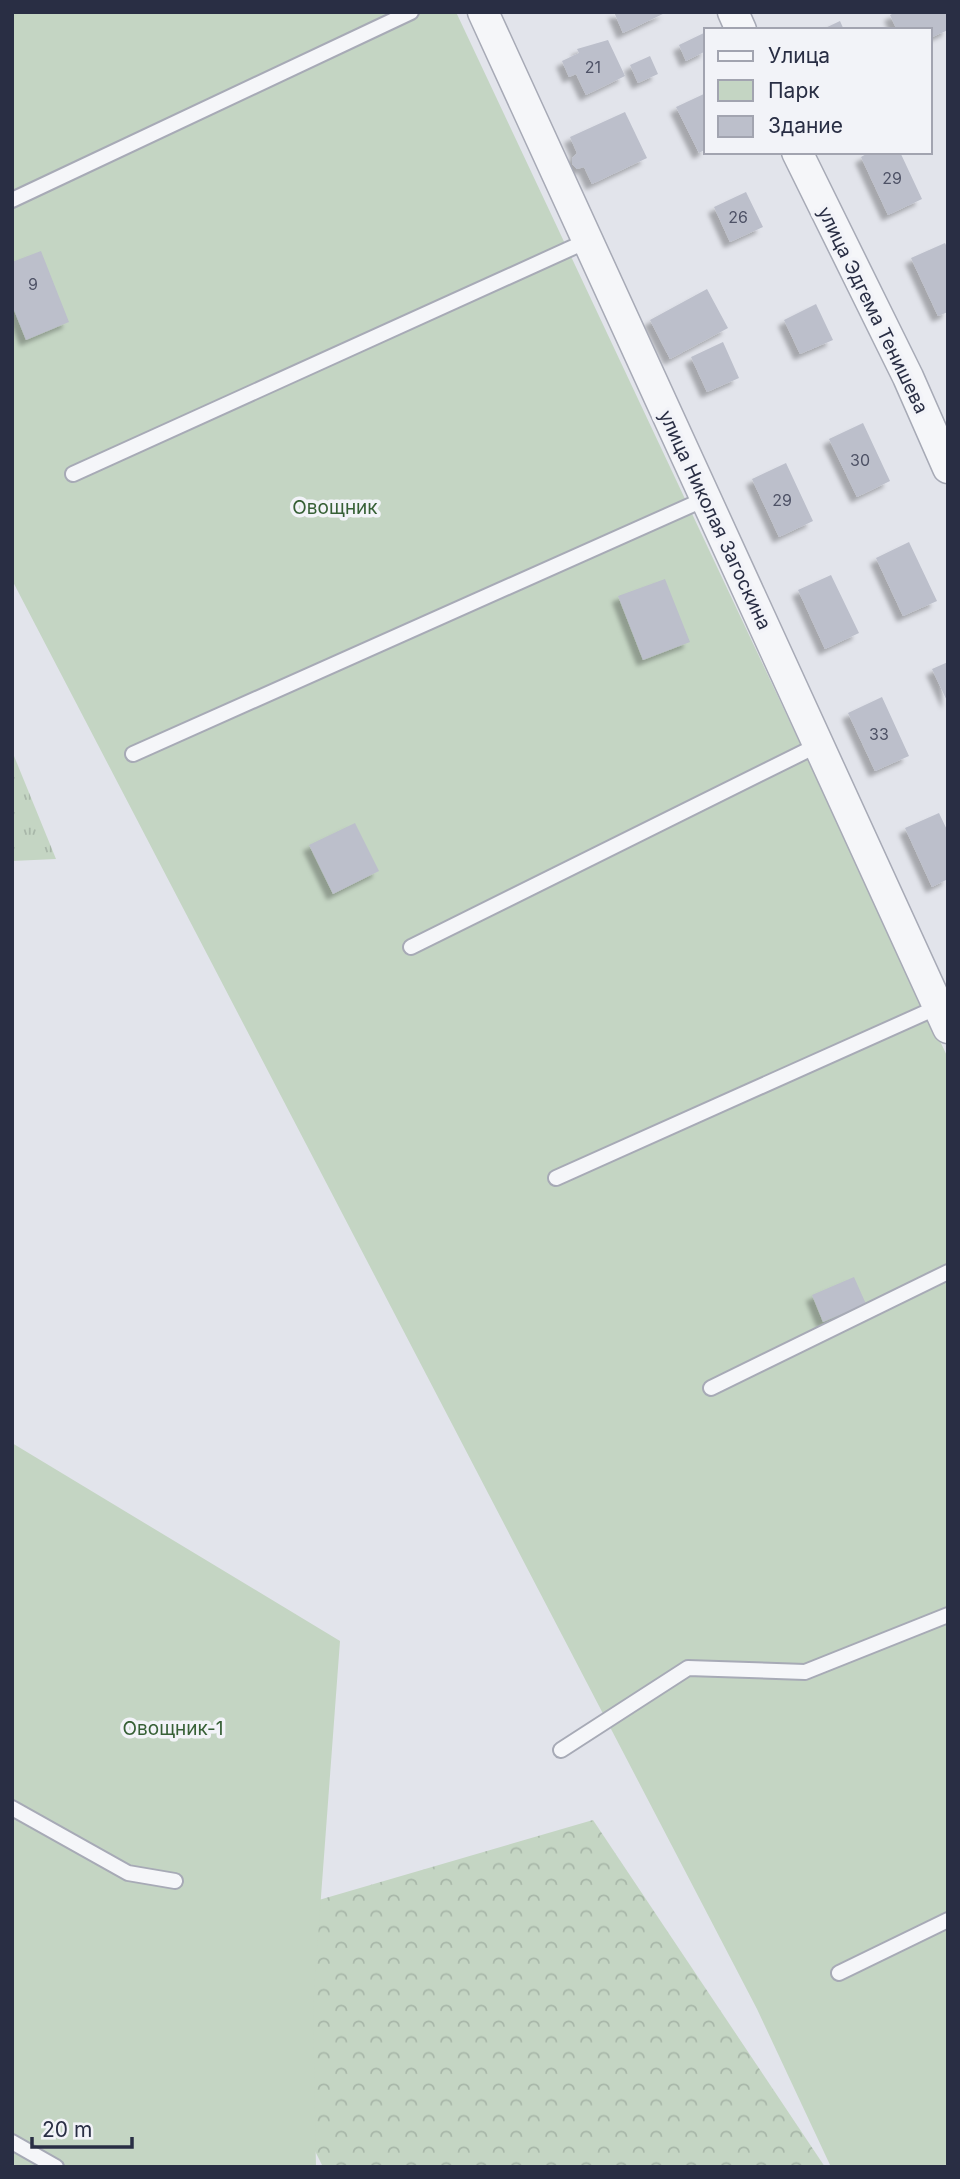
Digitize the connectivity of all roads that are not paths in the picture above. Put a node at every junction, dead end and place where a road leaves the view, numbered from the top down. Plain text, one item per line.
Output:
1 (411, 12) edge
2 (482, 12) edge
3 (733, 12) edge
4 (740, 28) edge
5 (798, 154) edge
6 (12, 200) edge
7 (587, 241) junction
8 (948, 468) edge
9 (73, 474) dead end
10 (705, 499) junction
11 (818, 745) junction
12 (133, 754) dead end
13 (411, 947) dead end
14 (943, 1018) edge
15 (556, 1178) dead end
16 (948, 1272) edge
17 (711, 1388) dead end
18 (948, 1615) edge
19 (561, 1751) dead end
20 (12, 1808) edge
21 (175, 1881) dead end
22 (948, 1920) edge
23 (839, 1973) dead end
24 (12, 2142) edge
25 (56, 2167) edge

1 - 6 lane
2 - 7 street, улица Николая Загоскина
3 - 4 street
5 - 8 street, улица Эдгема Тенишева
7 - 9 lane
7 - 10 street, улица Николая Загоскина
10 - 11 street, улица Николая Загоскина
10 - 12 lane
11 - 13 lane
11 - 14 street, улица Николая Загоскина
14 - 15 lane
16 - 17 lane
18 - 19 lane
20 - 21 lane
22 - 23 lane
24 - 25 lane

